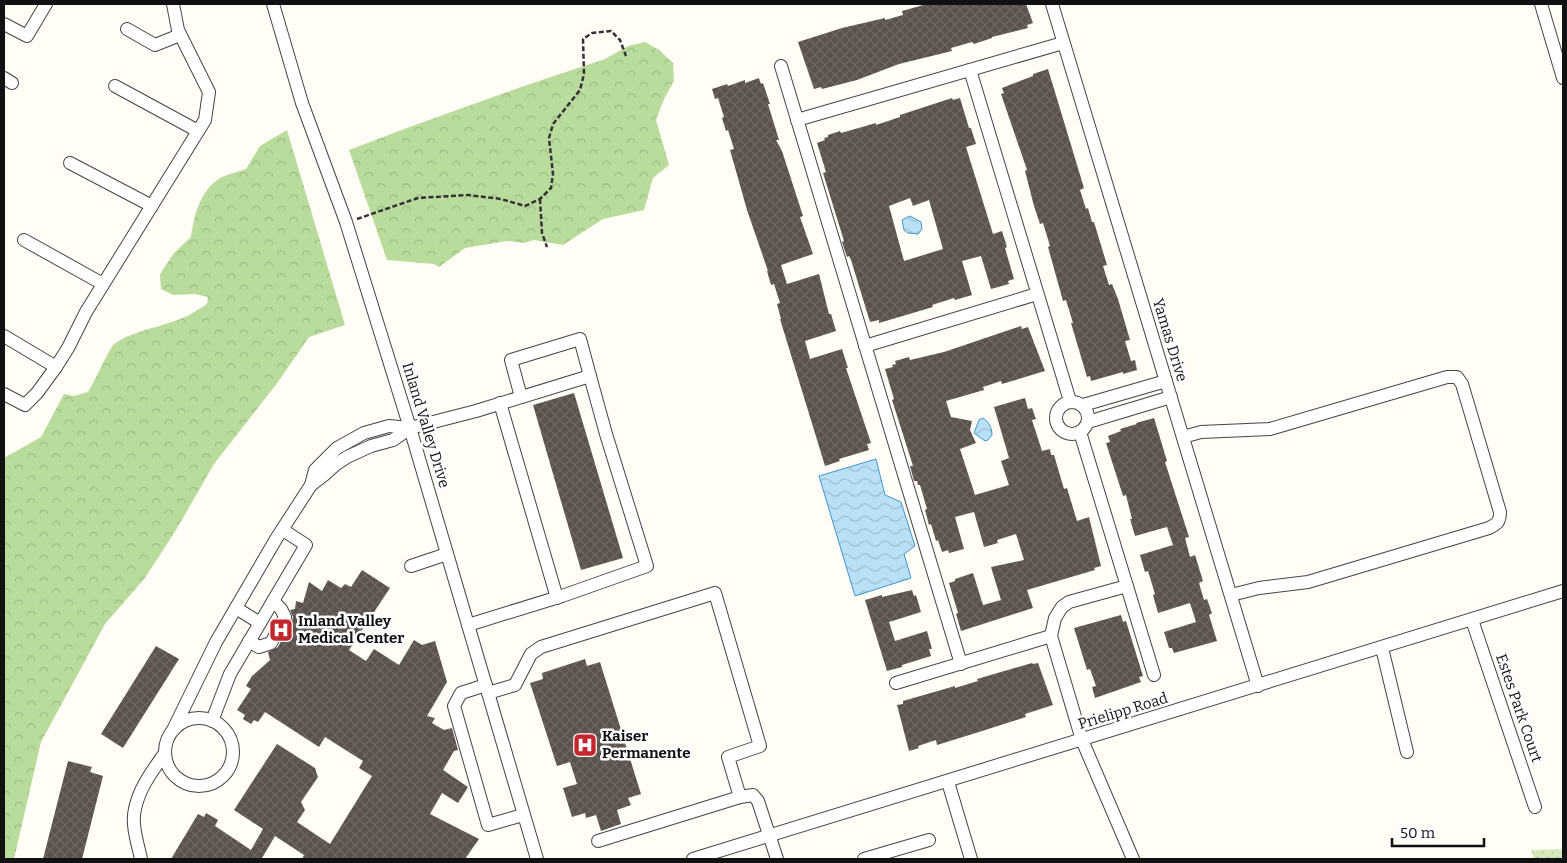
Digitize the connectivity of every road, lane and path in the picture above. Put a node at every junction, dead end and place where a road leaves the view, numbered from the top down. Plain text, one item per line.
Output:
1 (46, 4) edge
2 (172, 4) edge
3 (273, 4) edge
4 (1052, 4) edge
5 (1541, 4) edge
6 (4, 24) edge
7 (127, 29) dead end
8 (180, 34) junction
9 (1063, 43) junction
10 (626, 56) dead end
11 (781, 66) dead end
12 (970, 70) junction
13 (1563, 78) edge
14 (115, 86) dead end
15 (797, 120) junction
16 (198, 131) junction
17 (70, 163) dead end
18 (540, 199) junction
19 (152, 206) junction
20 (346, 222) junction
21 (24, 240) dead end
22 (547, 247) dead end
23 (103, 284) junction
24 (1037, 294) junction
25 (4, 336) edge
26 (865, 346) junction
27 (56, 367) junction
28 (590, 376) junction
29 (1166, 381) junction
30 (4, 394) edge
31 (521, 397) junction
32 (1170, 397) junction
33 (1070, 401) junction
34 (500, 403) junction
35 (1083, 405) junction
36 (1084, 427) junction
37 (410, 428) junction
38 (1183, 437) junction
39 (283, 530) junction
40 (447, 554) junction
41 (410, 566) dead end
42 (1127, 586) junction
43 (1563, 591) edge
44 (1231, 595) junction
45 (558, 598) junction
46 (273, 602) junction
47 (236, 608) junction
48 (1472, 620) junction
49 (260, 623) junction
50 (468, 625) junction
51 (1051, 636) junction
52 (249, 641) junction
53 (1382, 648) junction
54 (961, 664) junction
55 (1154, 674) dead end
56 (896, 683) dead end
57 (1258, 686) junction
58 (487, 689) junction
59 (212, 721) junction
60 (173, 730) junction
61 (1082, 740) junction
62 (1407, 752) dead end
63 (165, 754) junction
64 (948, 782) junction
65 (740, 797) junction
66 (1535, 807) dead end
67 (524, 815) junction
68 (770, 836) junction
69 (929, 840) dead end
70 (598, 841) dead end
71 (141, 859) edge
72 (537, 859) edge
73 (692, 859) edge
74 (777, 859) edge
75 (864, 859) edge
76 (971, 859) edge
77 (1133, 859) edge

1 - 6 street
2 - 8 street
3 - 20 street, Inland Valley Drive
4 - 9 street, Yamas Drive
5 - 13 street
7 - 8 street
8 - 16 street
9 - 12 street
9 - 29 street, Yamas Drive
10 - 18 path
11 - 15 street
12 - 15 street
12 - 24 street
14 - 16 street
15 - 26 street
16 - 19 street
17 - 19 street
18 - 20 path
18 - 22 path
19 - 23 street
20 - 37 street, Inland Valley Drive
21 - 23 street
23 - 27 street
24 - 26 street
24 - 33 street
25 - 27 street
26 - 54 street
27 - 30 street
28 - 31 street
28 - 31 street
28 - 45 street
29 - 32 street, Yamas Drive
29 - 35 street
31 - 34 street
32 - 36 street
32 - 38 street, Yamas Drive
33 - 35 street
33 - 36 street
34 - 37 street
34 - 45 street
35 - 36 street
36 - 42 street
37 - 39 street
37 - 40 street, Inland Valley Drive
38 - 44 street, Yamas Drive
38 - 44 street
39 - 46 street
39 - 47 street
40 - 41 street
40 - 50 street, Inland Valley Drive
42 - 51 street
42 - 55 street
43 - 48 street, Prielipp Road
44 - 57 street, Yamas Drive
45 - 50 street
46 - 49 street
46 - 52 street
47 - 49 street
47 - 60 street
48 - 53 street, Prielipp Road
48 - 66 street, Estes Park Court
49 - 52 street
50 - 58 street, Inland Valley Drive
51 - 54 street
51 - 61 street
52 - 59 street
53 - 57 street, Prielipp Road
53 - 62 street
54 - 56 street
57 - 61 street, Prielipp Road
58 - 65 street
58 - 67 street, Inland Valley Drive
58 - 67 street
59 - 60 street
59 - 63 street
60 - 63 street
61 - 64 street, Prielipp Road
61 - 77 street
63 - 71 street
64 - 68 street, Prielipp Road
64 - 76 street
65 - 68 street
65 - 70 street
67 - 72 street, Inland Valley Drive
68 - 73 street, Prielipp Road
68 - 74 street
69 - 75 street

